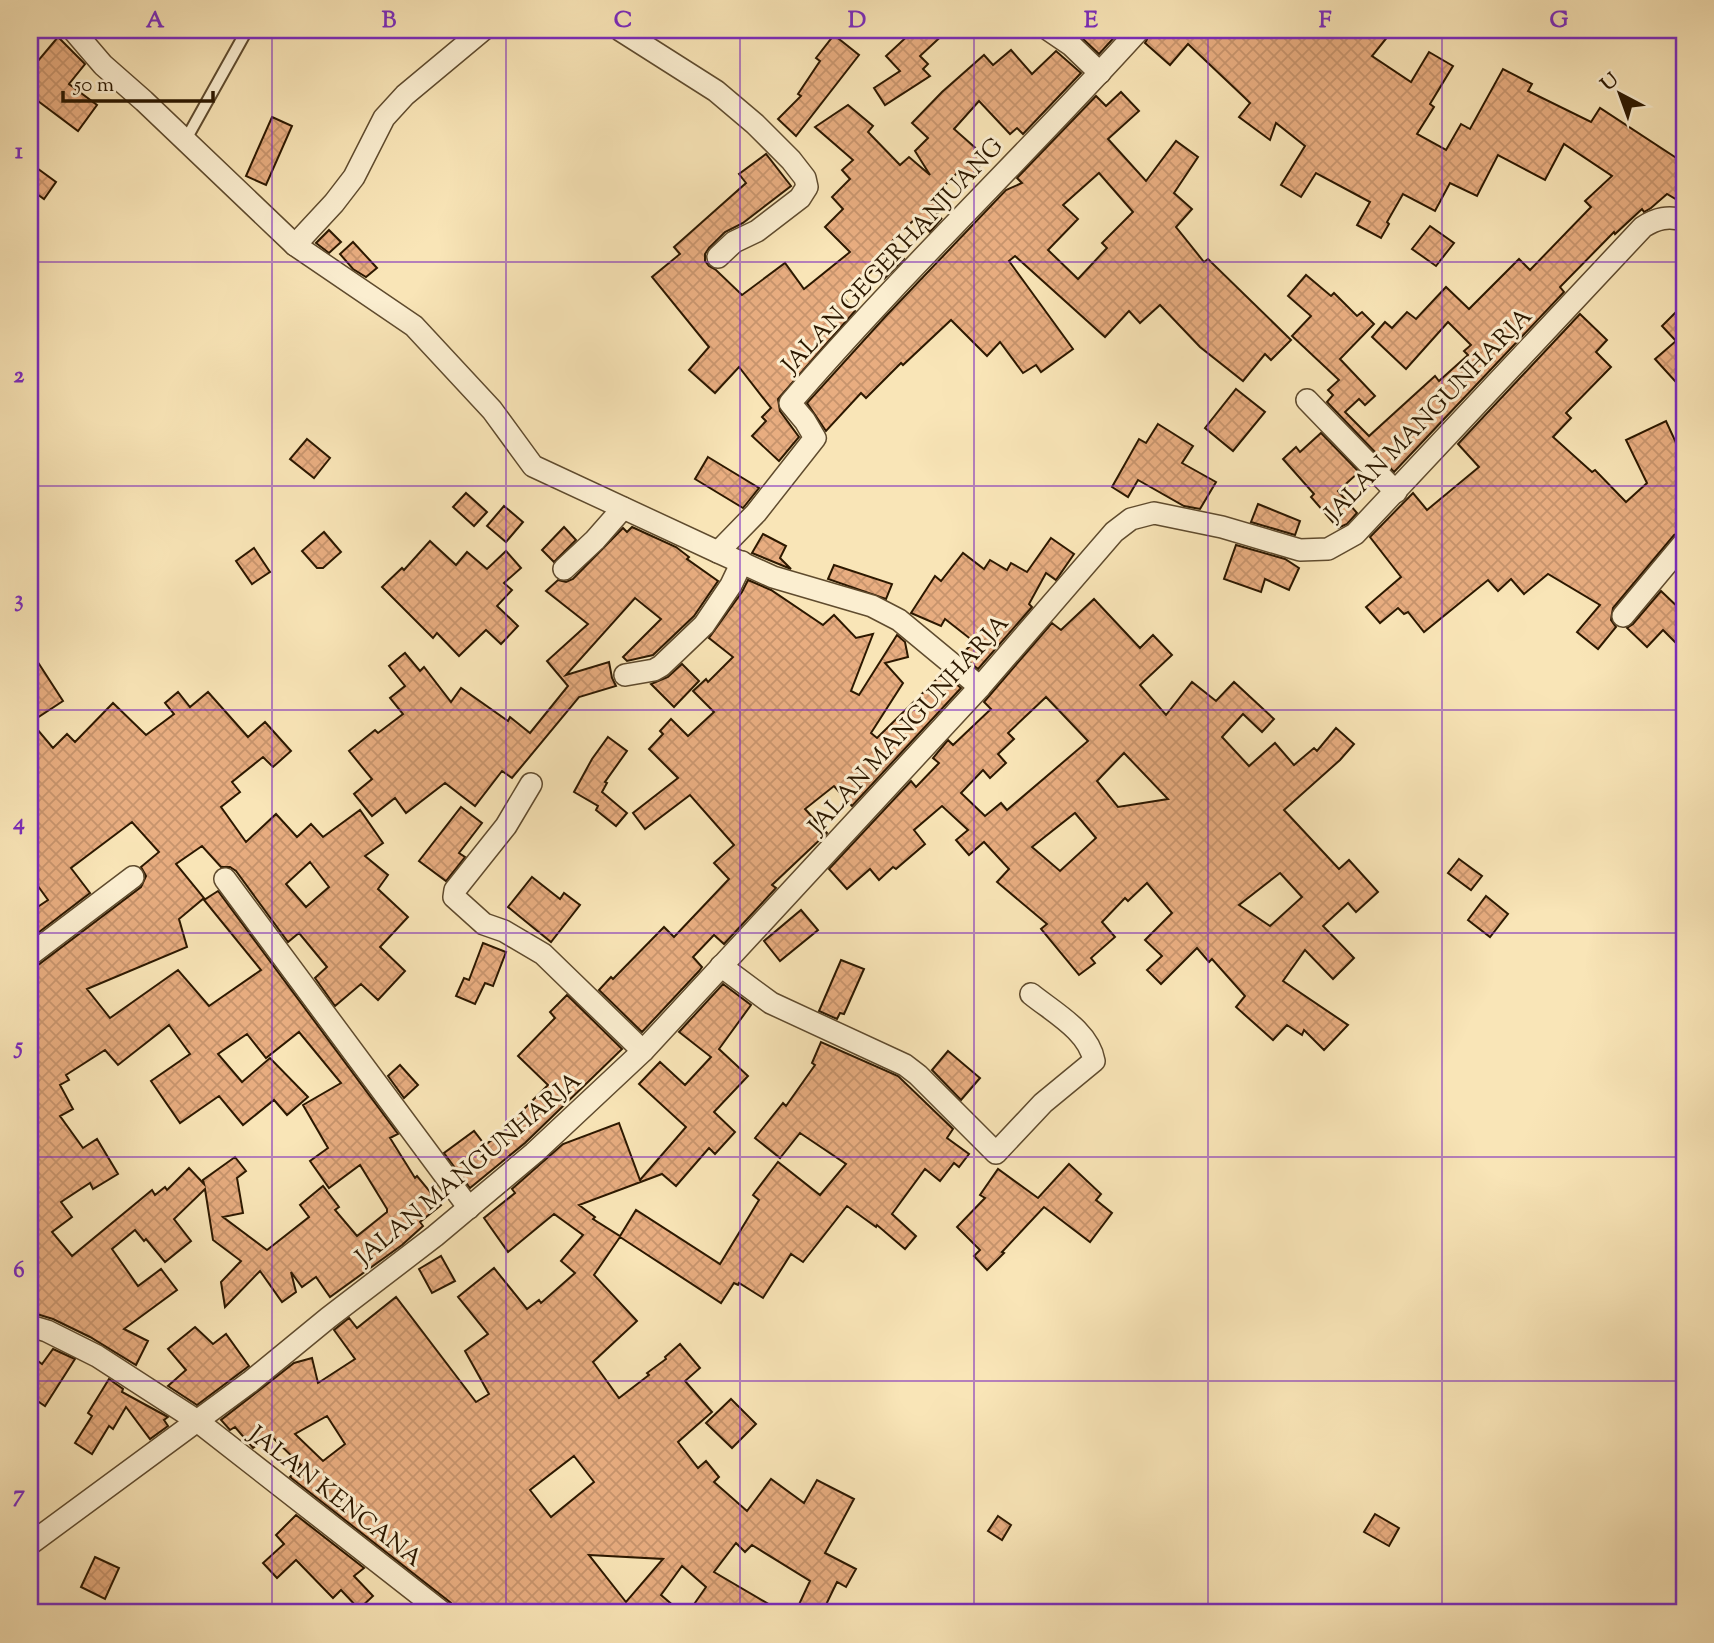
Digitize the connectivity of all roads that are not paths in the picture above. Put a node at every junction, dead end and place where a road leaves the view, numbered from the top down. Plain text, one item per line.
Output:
1 (73, 30) edge
2 (247, 30) edge
3 (483, 30) edge
4 (620, 30) edge
5 (1049, 30) edge
6 (1139, 30) edge
7 (1100, 73) junction
8 (185, 141) junction
9 (1684, 220) edge
10 (295, 246) junction
11 (718, 257) dead end
12 (1307, 400) dead end
13 (1396, 492) junction
14 (623, 509) junction
15 (1684, 543) edge
16 (718, 552) junction
17 (742, 562) junction
18 (564, 569) dead end
19 (1623, 616) dead end
20 (625, 675) dead end
21 (980, 687) junction
22 (531, 784) dead end
23 (133, 877) dead end
24 (225, 879) dead end
25 (30, 956) edge
26 (721, 966) junction
27 (1031, 993) dead end
28 (643, 1051) junction
29 (469, 1208) junction
30 (30, 1326) edge
31 (197, 1420) junction
32 (30, 1544) edge
33 (443, 1613) edge

1 - 8 street
2 - 8 lane
3 - 10 street
4 - 11 street
5 - 7 street
6 - 7 street, JALAN GEGERHANJUANG
7 - 16 street, JALAN GEGERHANJUANG
8 - 10 street
9 - 13 street, JALAN MANGUNHARJA
10 - 14 street
12 - 13 street
13 - 21 street, JALAN MANGUNHARJA
14 - 16 street
14 - 18 street
15 - 19 street
16 - 17 street
17 - 20 street
17 - 21 street
21 - 26 street, JALAN MANGUNHARJA
22 - 28 street
23 - 25 street
24 - 29 street
26 - 27 street
26 - 28 street, JALAN MANGUNHARJA
28 - 29 street, JALAN MANGUNHARJA
29 - 31 street, JALAN MANGUNHARJA
30 - 31 street, JALAN KENCANA
31 - 32 street, JALAN MANGUNHARJA
31 - 33 street, JALAN KENCANA

